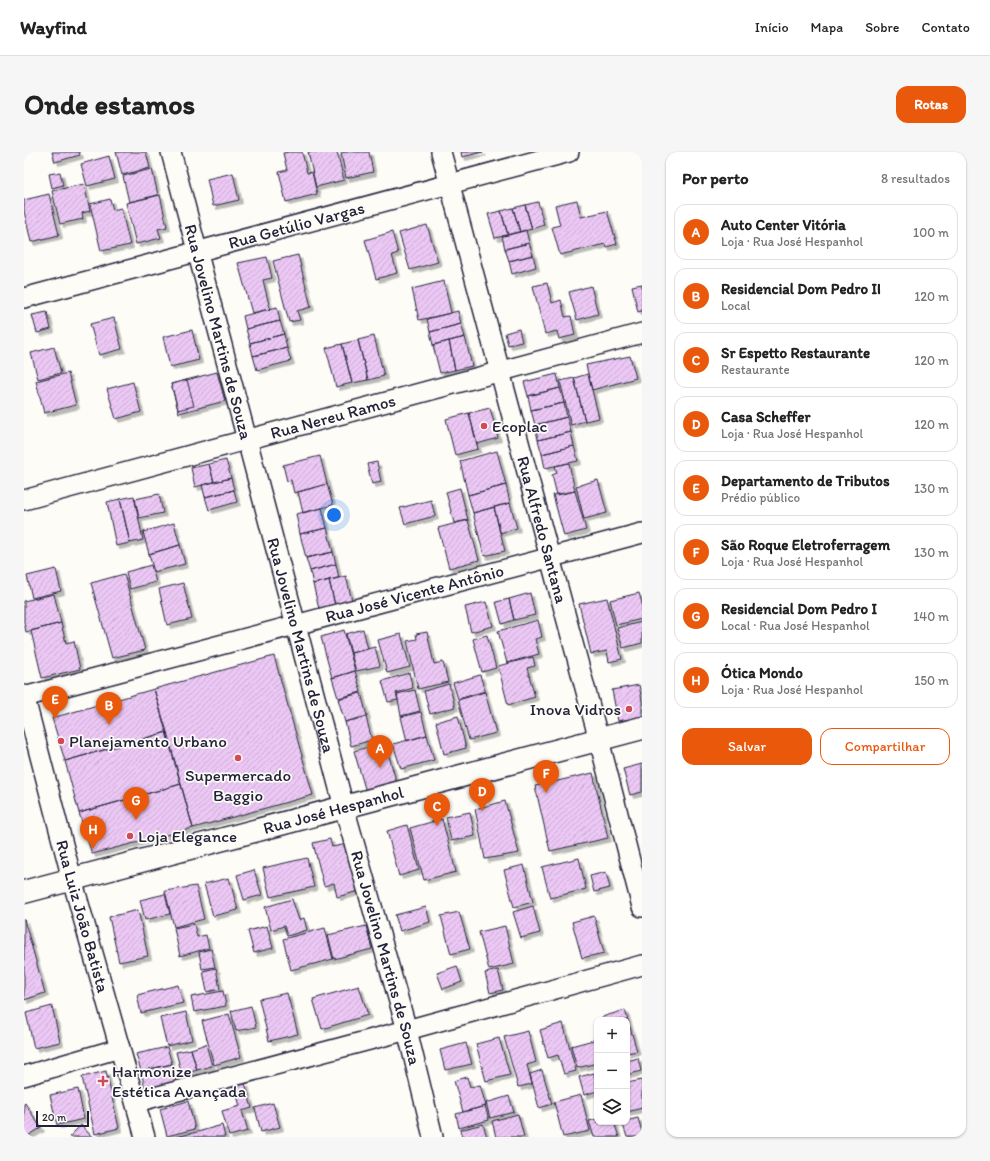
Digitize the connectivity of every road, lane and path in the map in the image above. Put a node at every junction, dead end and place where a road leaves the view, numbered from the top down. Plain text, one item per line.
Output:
1 (172, 152) edge
2 (441, 152) edge
3 (569, 152) edge
4 (450, 184) junction
5 (198, 251) junction
6 (24, 298) edge
7 (642, 334) edge
8 (500, 372) junction
9 (247, 440) junction
10 (24, 500) edge
11 (642, 533) edge
12 (550, 558) junction
13 (296, 625) junction
14 (24, 696) edge
15 (642, 728) edge
16 (599, 740) junction
17 (344, 807) junction
18 (72, 879) junction
19 (24, 892) edge
20 (642, 907) edge
21 (642, 965) edge
22 (407, 1030) junction
23 (120, 1048) junction
24 (25, 1076) edge
25 (136, 1102) junction
26 (145, 1137) edge
27 (433, 1137) edge

1 - 5 street, Rua Jovelino Martins de Souza
2 - 4 street, Rua Alfredo Santana
3 - 4 street, Rua Getúlio Vargas
4 - 5 street, Rua Getúlio Vargas
4 - 8 street, Rua Alfredo Santana
5 - 6 street, Rua Getúlio Vargas
5 - 9 street, Rua Jovelino Martins de Souza
7 - 8 street, Rua Nereu Ramos
8 - 9 street, Rua Nereu Ramos
8 - 12 street, Rua Alfredo Santana
9 - 10 street, Rua Nereu Ramos
9 - 13 street, Rua Jovelino Martins de Souza
11 - 12 street, Rua José Vicente Antônio
12 - 13 street, Rua José Vicente Antônio
12 - 16 street, Rua Alfredo Santana
13 - 14 street, Rua José Vicente Antônio
13 - 17 street, Rua Jovelino Martins de Souza
14 - 18 street, Rua Luiz João Batista
15 - 16 main road, Rua José Hespanhol
16 - 17 main road, Rua José Hespanhol
16 - 20 street, Rua Alfredo Santana
17 - 18 main road, Rua José Hespanhol
17 - 22 street, Rua Jovelino Martins de Souza
18 - 19 main road, Rua José Hespanhol
18 - 23 street, Rua Luiz João Batista
21 - 22 street
22 - 25 street
22 - 27 street, Rua Jovelino Martins de Souza
23 - 24 street
23 - 25 street, Rua Luiz João Batista
25 - 26 street, Rua Luiz João Batista

